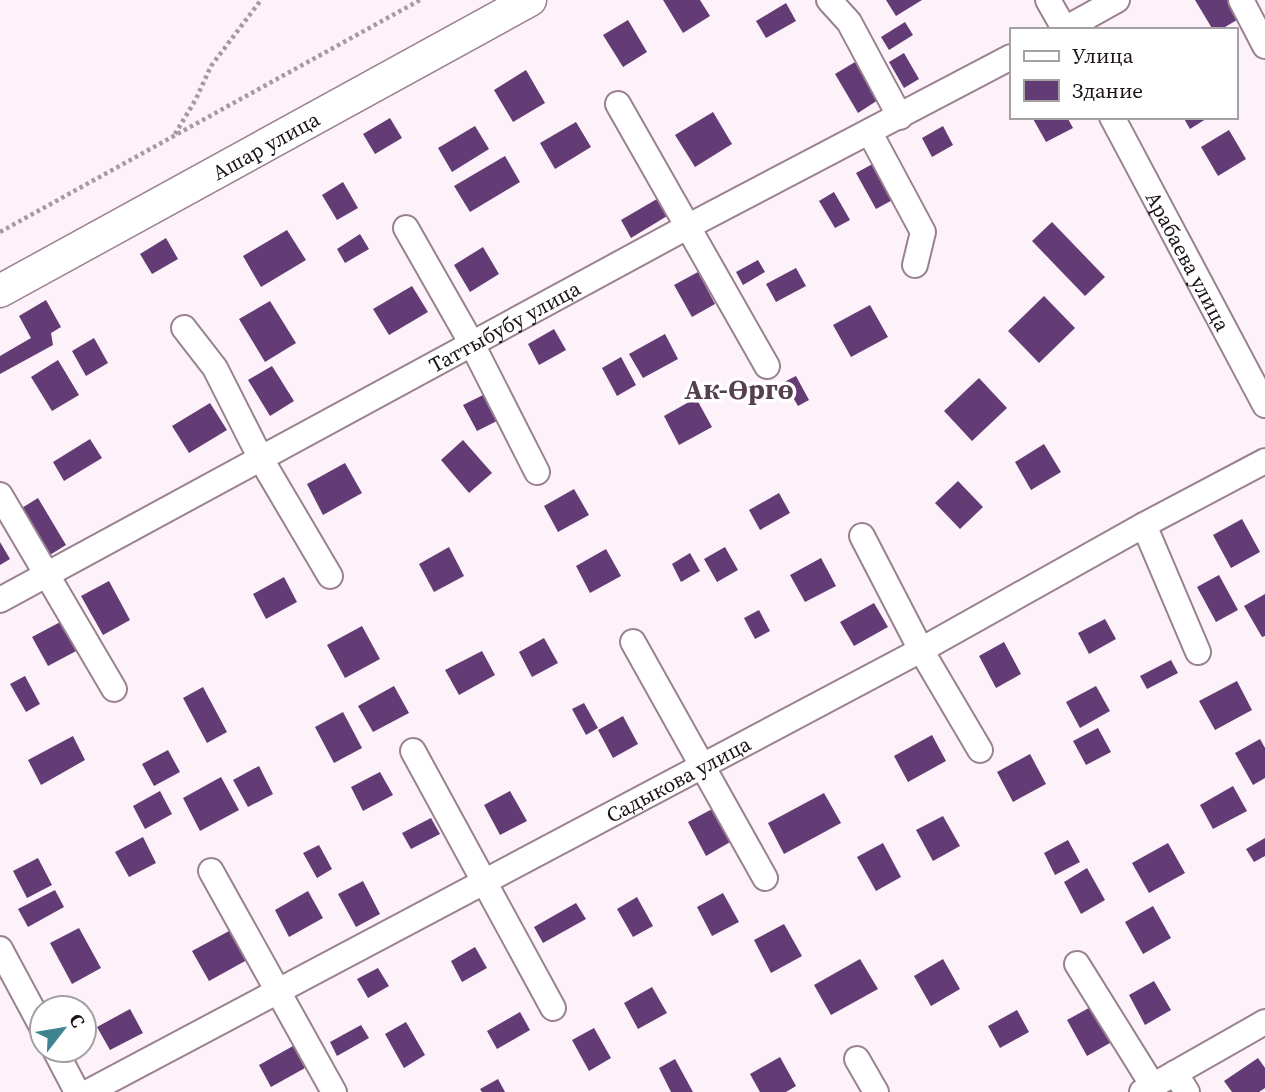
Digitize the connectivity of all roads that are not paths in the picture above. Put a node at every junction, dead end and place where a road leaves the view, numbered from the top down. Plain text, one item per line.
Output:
1 (530, 0) edge
2 (830, 0) edge
3 (1048, 0) edge
4 (1117, 0) edge
5 (1241, 0) edge
6 (1063, 28) edge
7 (1066, 28) edge
8 (1265, 46) edge
9 (1010, 58) edge
10 (618, 104) dead end
11 (900, 117) junction
12 (1113, 119) edge
13 (870, 133) junction
14 (687, 227) junction
15 (406, 228) dead end
16 (915, 265) dead end
17 (0, 291) edge
18 (184, 328) dead end
19 (472, 344) junction
20 (767, 366) dead end
21 (1265, 405) edge
22 (261, 459) junction
23 (1265, 461) edge
24 (537, 472) dead end
25 (0, 495) edge
26 (1144, 524) junction
27 (862, 536) dead end
28 (48, 576) junction
29 (330, 576) dead end
30 (0, 600) edge
31 (632, 642) dead end
32 (921, 650) junction
33 (1198, 652) dead end
34 (114, 689) dead end
35 (980, 750) dead end
36 (413, 751) dead end
37 (704, 765) junction
38 (211, 872) dead end
39 (765, 878) dead end
40 (483, 882) junction
41 (0, 949) edge
42 (1077, 964) dead end
43 (278, 991) junction
44 (28, 1001) edge
45 (553, 1008) dead end
46 (1265, 1022) edge
47 (857, 1059) dead end
48 (62, 1064) edge
49 (1181, 1082) edge
50 (1148, 1089) edge
51 (77, 1092) edge
52 (88, 1092) edge
53 (334, 1092) edge
54 (876, 1092) edge

1 - 17 street, Ашар улица
2 - 11 street
3 - 6 street
4 - 7 street
5 - 8 street
9 - 11 street, Таттыбубу улица
10 - 14 street
11 - 13 street, Таттыбубу улица
12 - 21 street, Арабаева улица
13 - 14 street, Таттыбубу улица
13 - 16 street
14 - 19 street, Таттыбубу улица
14 - 20 street
15 - 19 street
18 - 22 street
19 - 22 street, Таттыбубу улица
19 - 24 street
22 - 28 street, Таттыбубу улица
22 - 29 street
23 - 26 street, Садыкова улица
25 - 28 street
26 - 32 street, Садыкова улица
26 - 33 street
27 - 32 street
28 - 30 street, Таттыбубу улица
28 - 34 street
31 - 37 street
32 - 35 street
32 - 37 street, Садыкова улица
36 - 40 street
37 - 39 street
37 - 40 street, Садыкова улица
38 - 43 street
40 - 43 street, Садыкова улица
40 - 45 street
41 - 44 street
42 - 50 street
43 - 52 street, Садыкова улица
43 - 53 street
46 - 49 street
47 - 54 street
48 - 51 street
49 - 50 street

